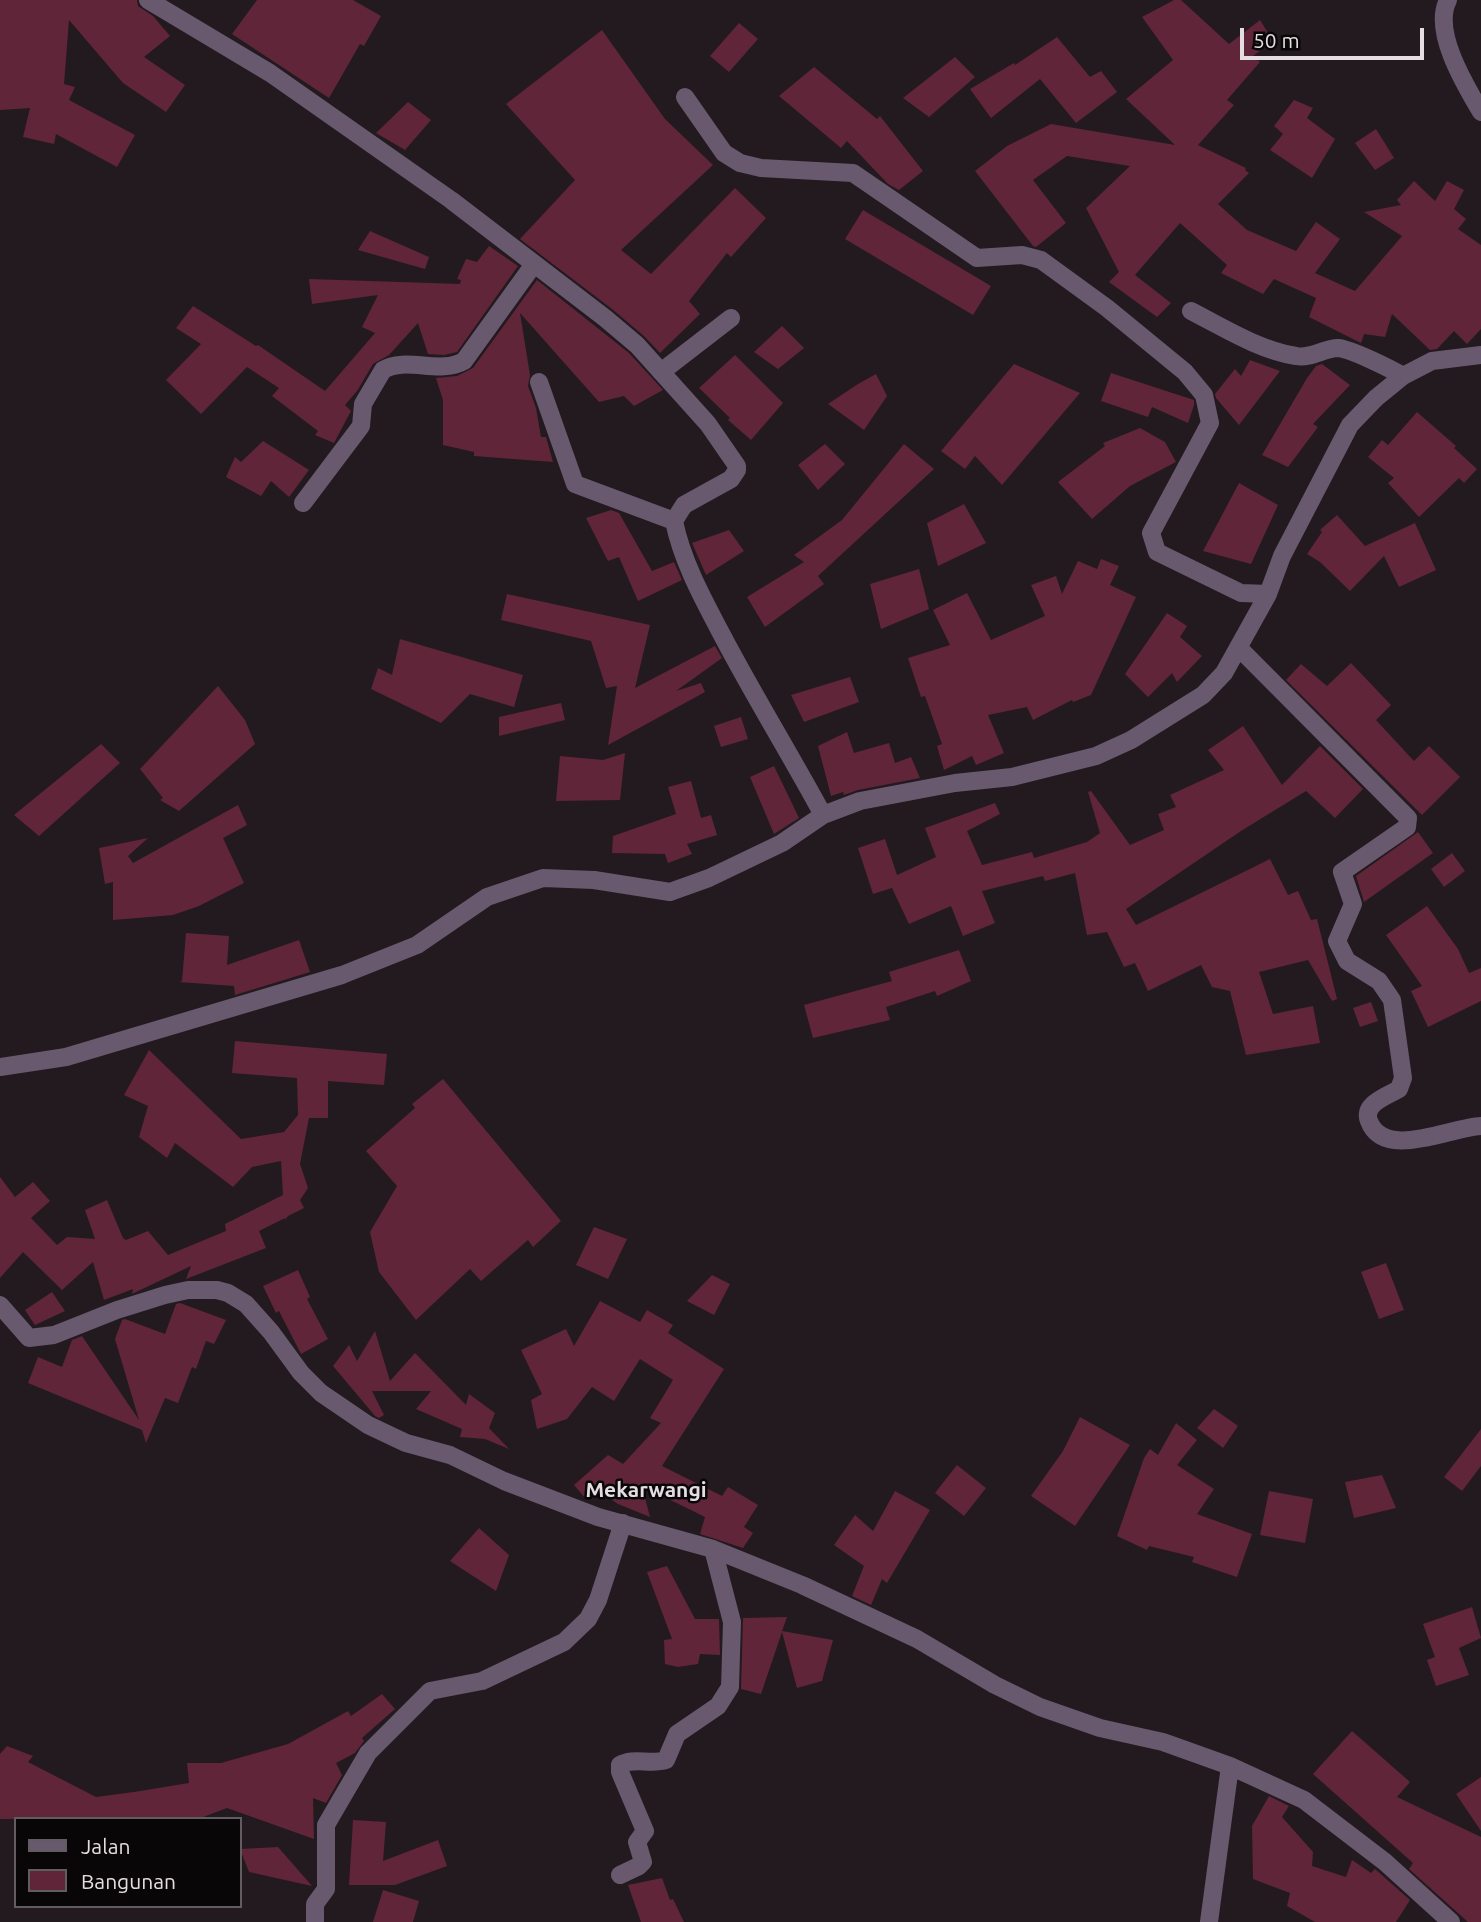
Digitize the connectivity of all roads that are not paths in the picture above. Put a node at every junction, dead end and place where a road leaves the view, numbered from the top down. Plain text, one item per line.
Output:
1 (148, 0) edge
2 (1448, 0) edge
3 (685, 97) dead end
4 (1481, 112) edge
5 (534, 264) junction
6 (1191, 311) dead end
7 (731, 318) dead end
8 (1481, 355) edge
9 (661, 372) junction
10 (1404, 376) junction
11 (539, 382) dead end
12 (303, 503) dead end
13 (674, 521) junction
14 (1268, 594) junction
15 (1239, 648) junction
16 (822, 815) junction
17 (0, 1067) edge
18 (1481, 1126) edge
19 (0, 1305) edge
20 (623, 1523) junction
21 (713, 1549) junction
22 (1230, 1766) junction
23 (620, 1875) dead end
24 (315, 1922) edge
25 (1209, 1922) edge
26 (1451, 1922) edge

1 - 5 street
2 - 4 street
3 - 14 street
5 - 9 street
5 - 12 street
6 - 10 street
7 - 9 street
8 - 10 street
9 - 13 street
10 - 14 street
11 - 13 street
13 - 16 street
14 - 15 street
15 - 16 street
15 - 18 street
16 - 17 street
19 - 20 street
20 - 21 street
20 - 24 street
21 - 22 street
21 - 23 street
22 - 25 street
22 - 26 street

